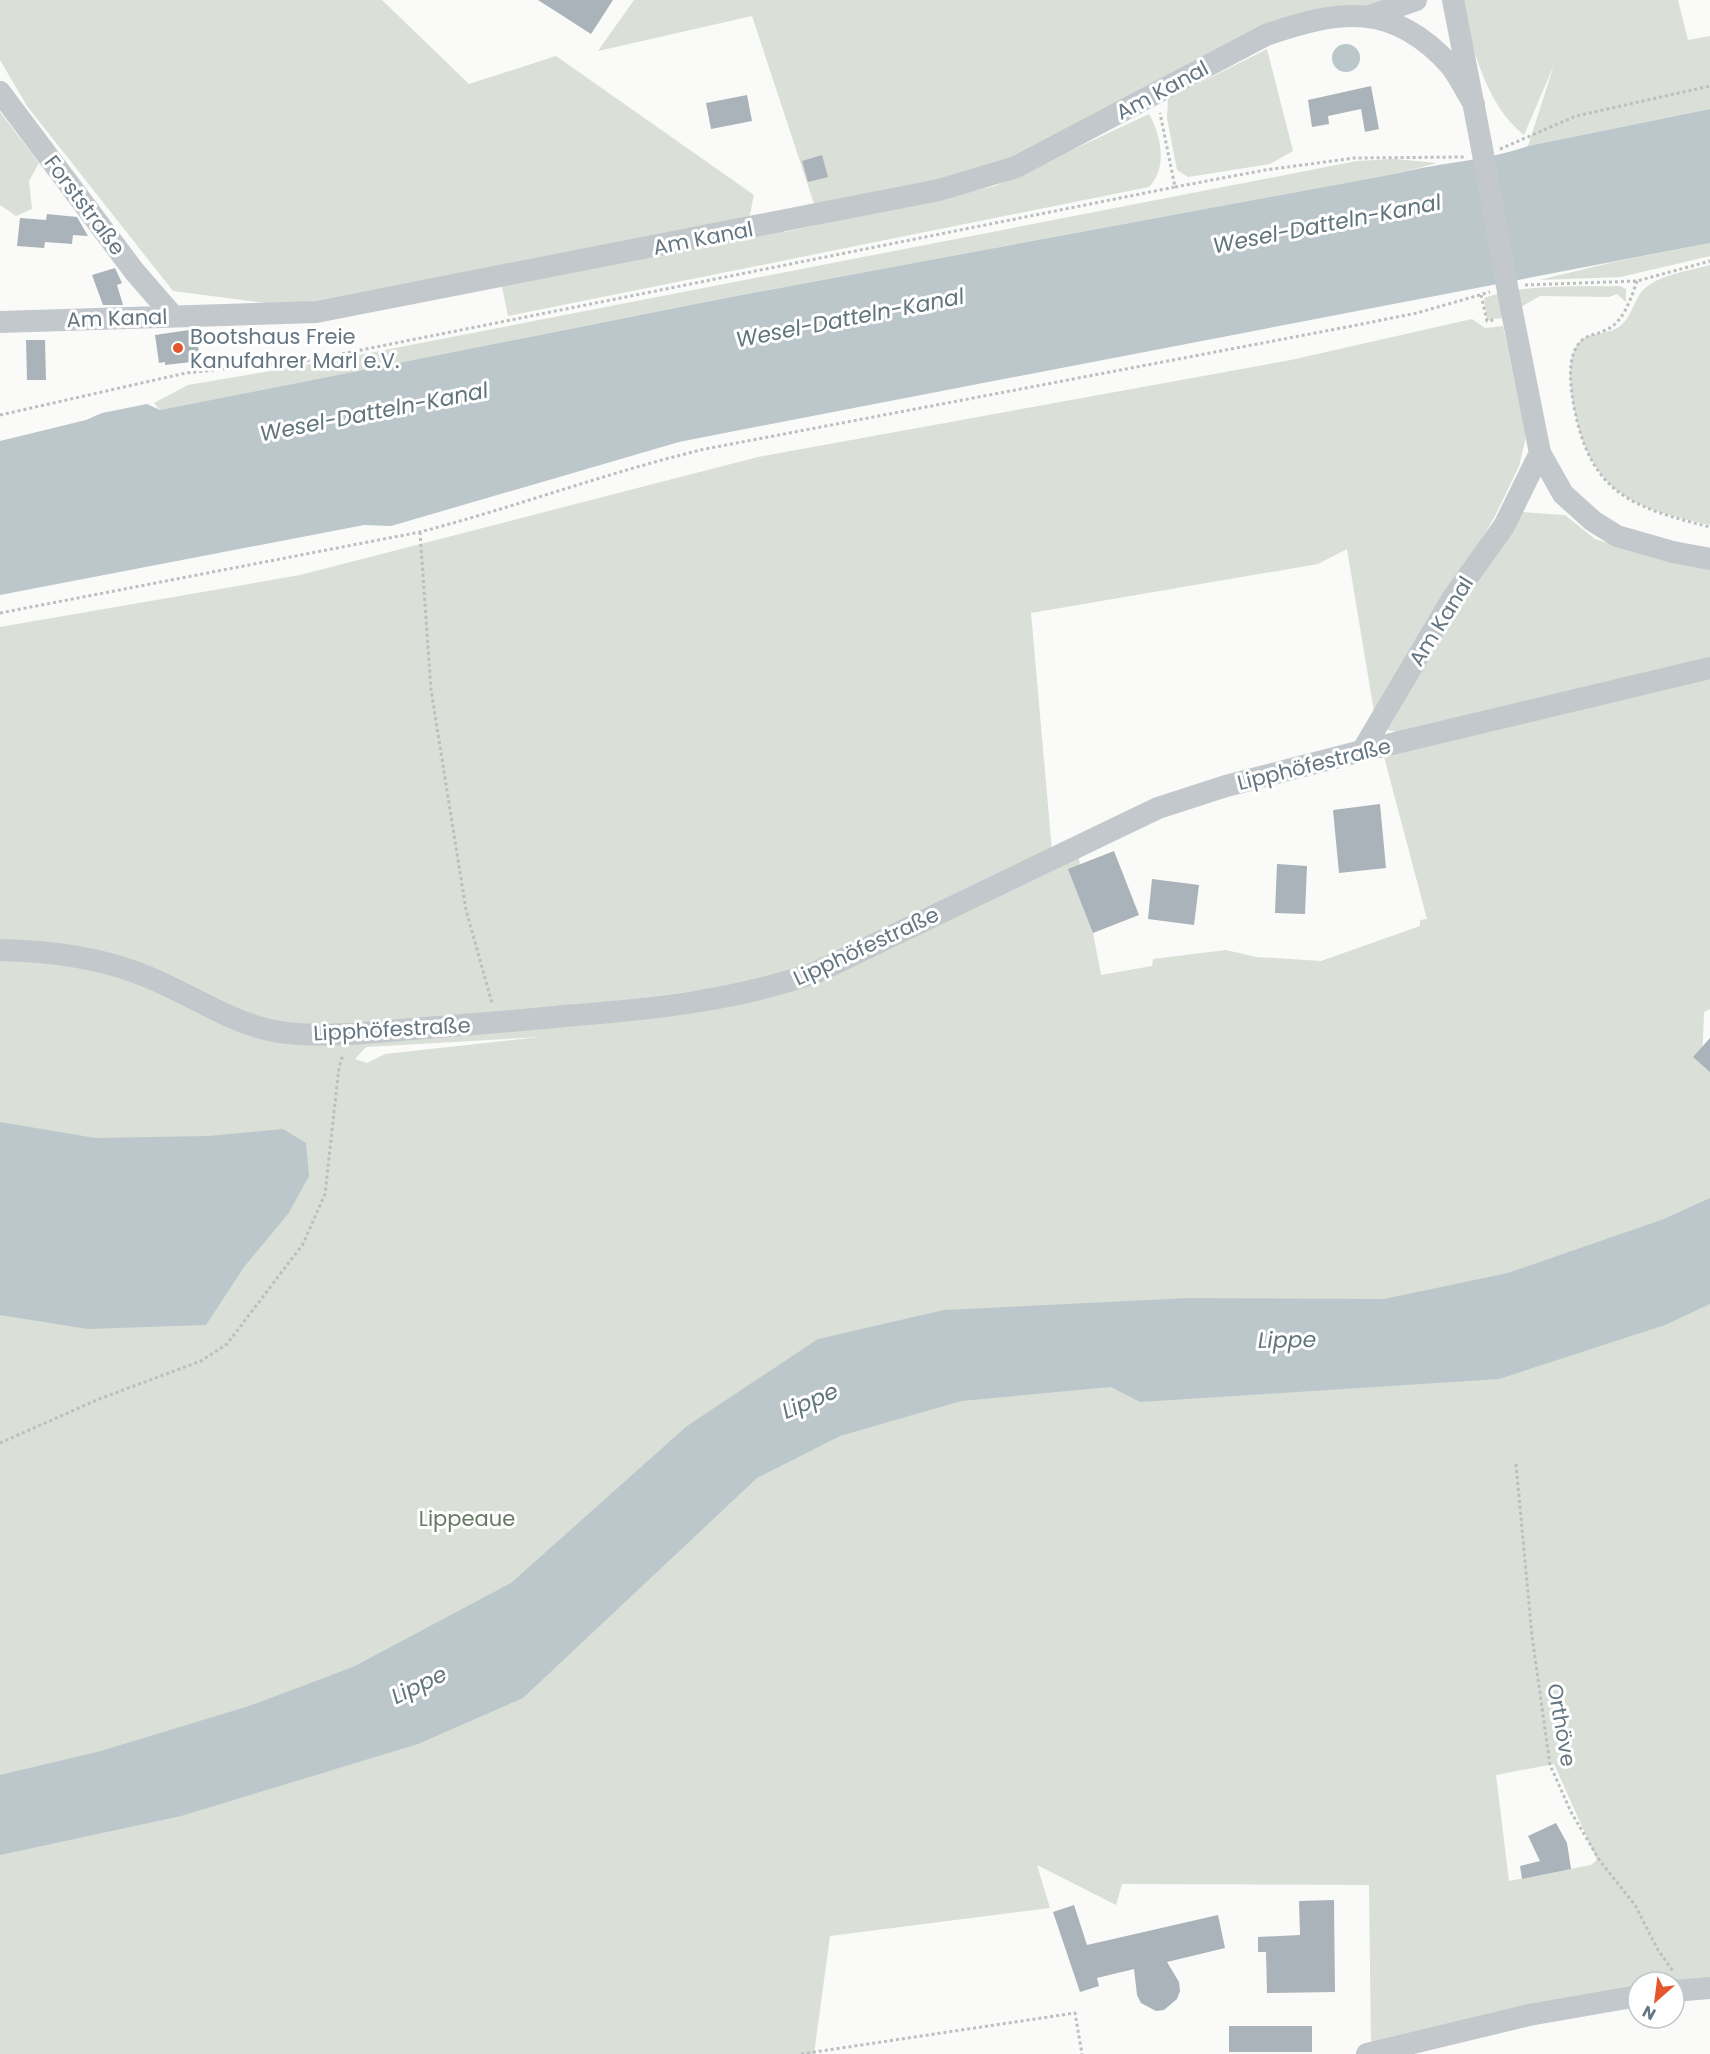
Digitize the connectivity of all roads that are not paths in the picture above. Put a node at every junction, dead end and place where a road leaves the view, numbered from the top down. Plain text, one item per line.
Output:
1 (1416, 0) edge
2 (1453, 0) edge
3 (1370, 16) junction
4 (0, 92) edge
5 (1474, 104) junction
6 (173, 316) junction
7 (0, 322) edge
8 (1540, 453) junction
9 (1522, 493) junction
10 (1563, 494) junction
11 (1710, 559) edge
12 (1710, 669) edge
13 (1362, 751) junction
14 (0, 950) edge
15 (1710, 1988) edge
16 (1686, 1990) edge
17 (1626, 1998) edge
18 (1367, 2054) edge

1 - 3 street, Am Kanal
2 - 5 street, Am Kanal
3 - 5 street, Am Kanal
3 - 6 street, Am Kanal
4 - 6 street, Forststraße
5 - 8 street, Am Kanal, bridge
6 - 7 street, Am Kanal
8 - 9 street, Am Kanal
8 - 10 street, Am Kanal
9 - 10 street
9 - 13 street, Am Kanal
10 - 11 street, Am Kanal
12 - 13 street, Lipphöfestraße
13 - 14 street, Lipphöfestraße
15 - 16 street
17 - 18 street

